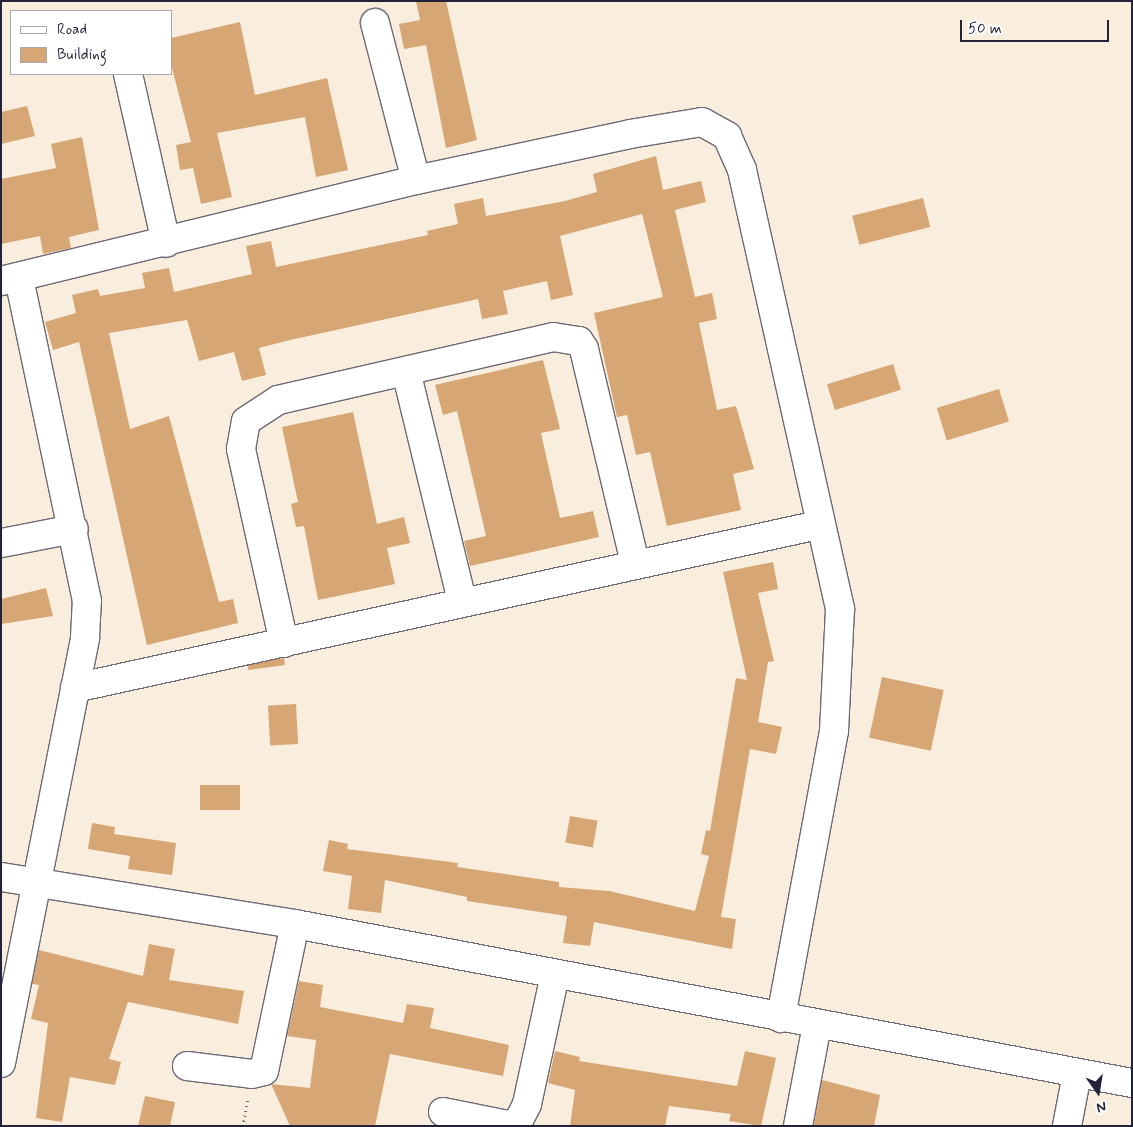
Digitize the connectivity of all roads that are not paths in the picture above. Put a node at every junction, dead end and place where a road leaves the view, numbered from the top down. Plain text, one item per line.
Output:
1 (375, 23) dead end
2 (128, 75) edge
3 (416, 180) junction
4 (166, 243) junction
5 (10, 279) edge
6 (406, 371) junction
7 (818, 525) junction
8 (74, 528) junction
9 (1, 543) edge
10 (635, 563) junction
11 (462, 601) junction
12 (284, 643) junction
13 (75, 688) junction
14 (1, 877) edge
15 (36, 884) junction
16 (295, 924) junction
17 (554, 975) junction
18 (781, 1018) junction
19 (817, 1024) junction
20 (1, 1062) edge
21 (187, 1066) dead end
22 (1077, 1074) junction
23 (1132, 1083) edge
24 (443, 1112) dead end
25 (798, 1126) edge
26 (1067, 1126) edge

1 - 3 street
2 - 4 street
3 - 4 street
3 - 7 street
4 - 5 street
5 - 8 street
6 - 10 street
6 - 11 street
6 - 12 street
7 - 10 street
7 - 18 street
8 - 9 street
8 - 13 street
10 - 11 street
11 - 12 street
12 - 13 street
13 - 15 street
14 - 15 street
15 - 16 street
15 - 20 street
16 - 17 street
16 - 21 street
17 - 18 street
17 - 24 street
18 - 19 street
19 - 22 street
19 - 25 street
22 - 23 street
22 - 26 street

